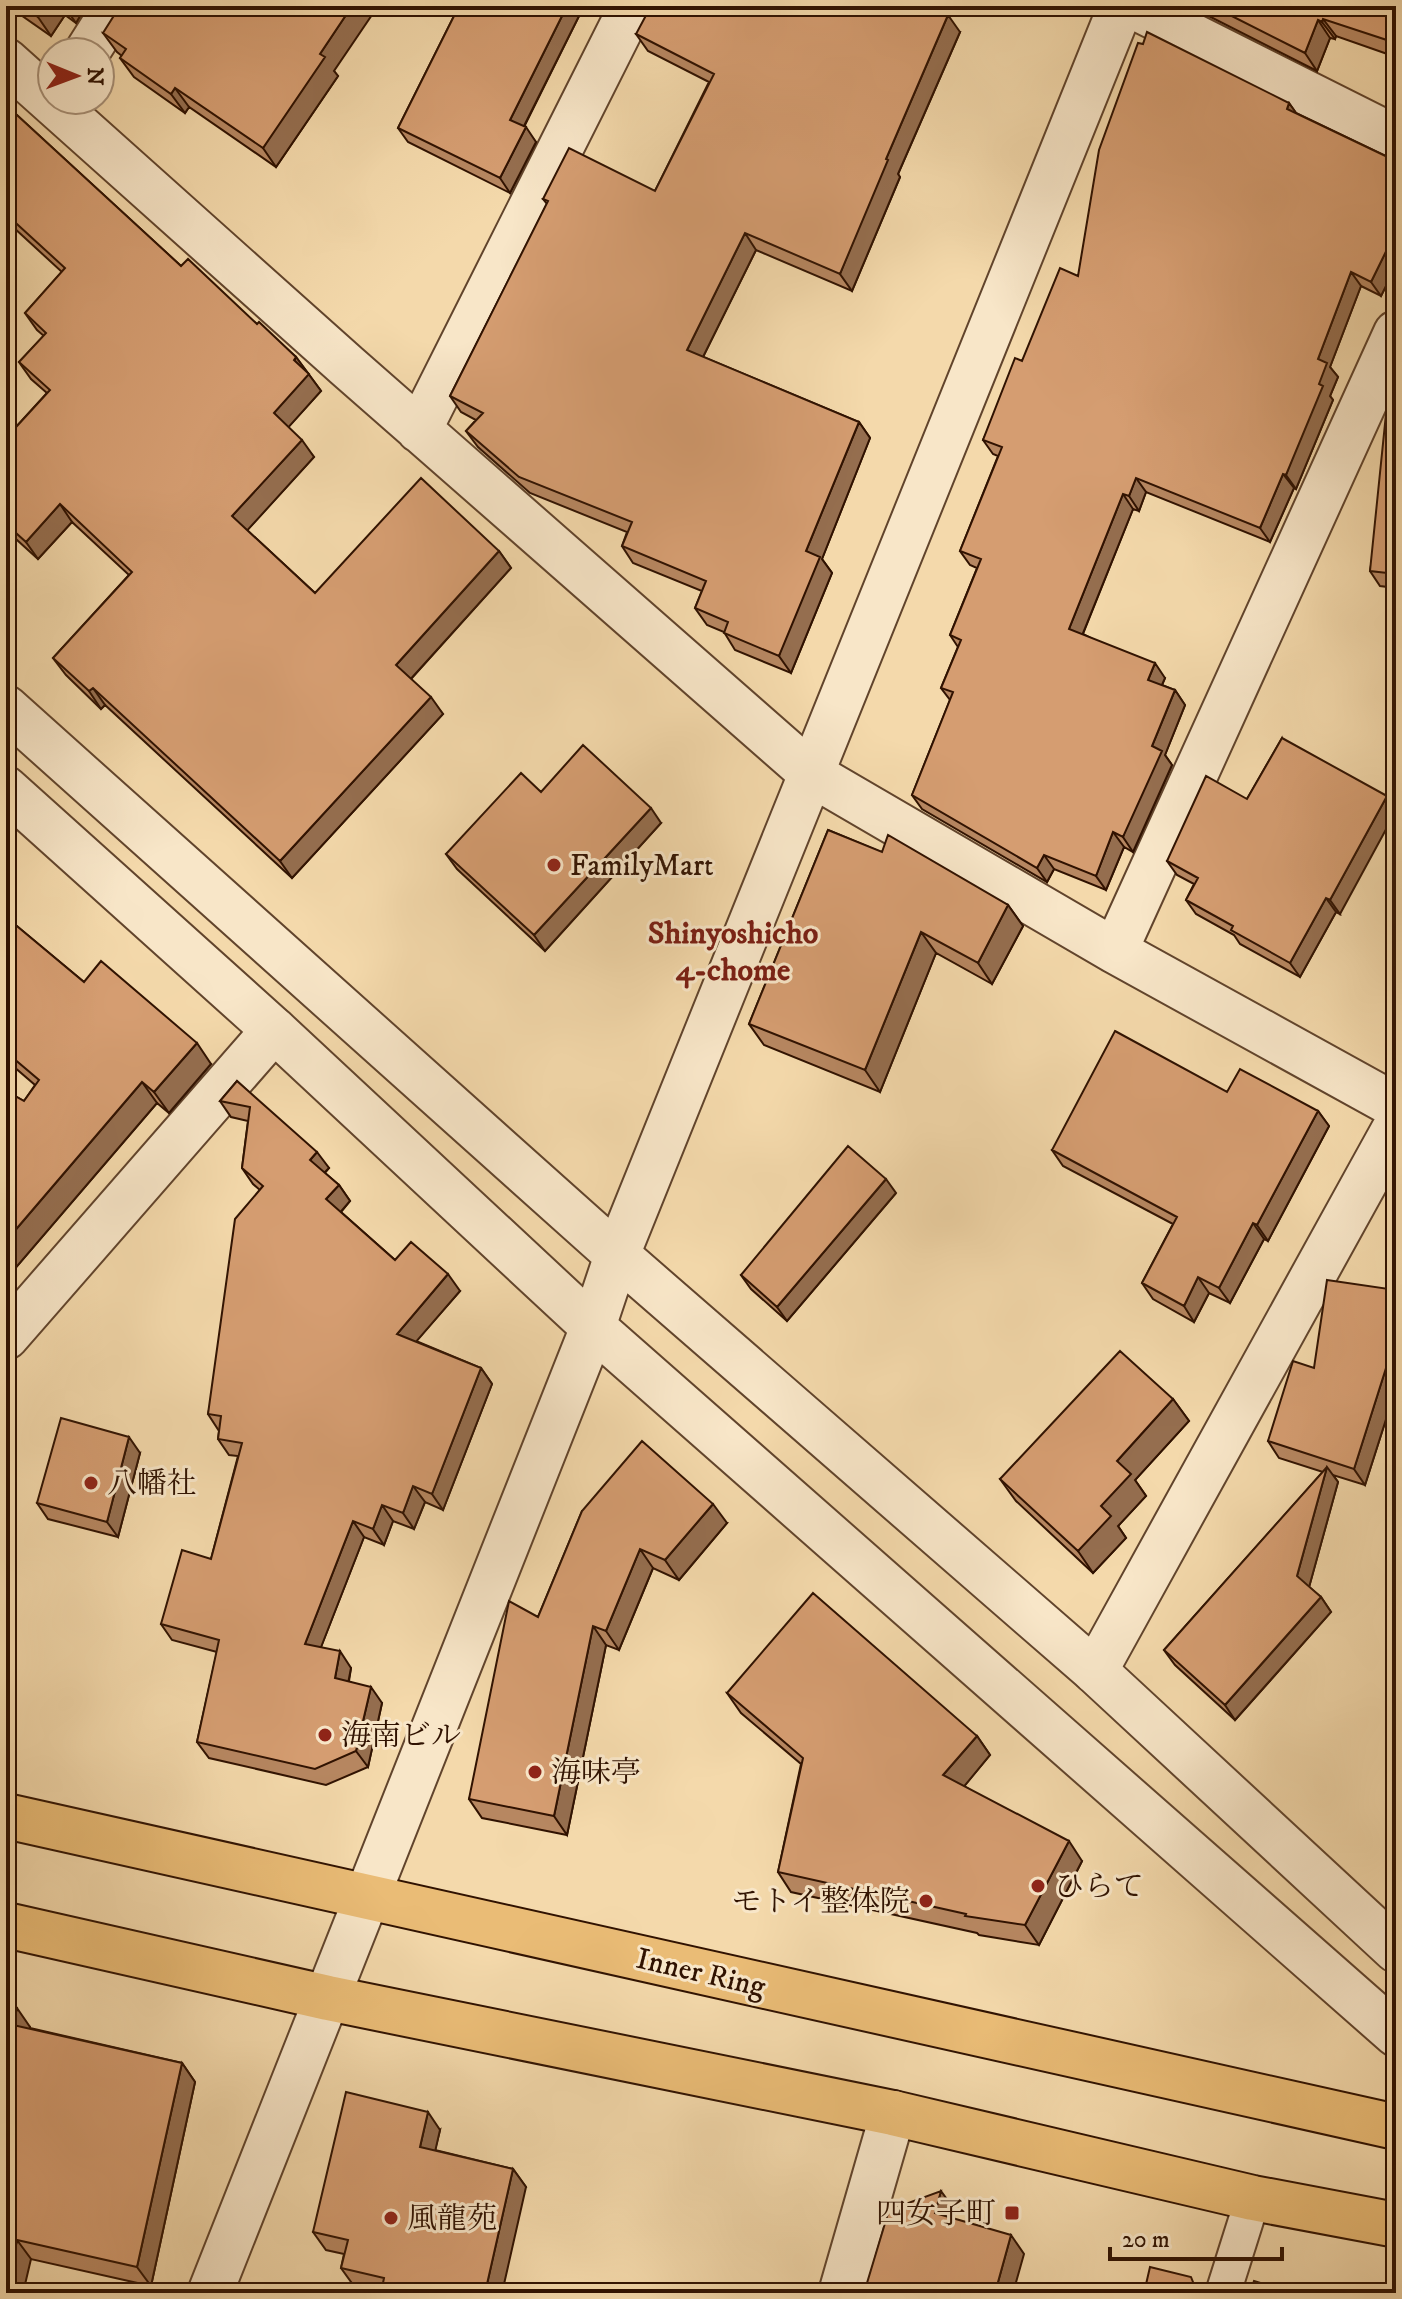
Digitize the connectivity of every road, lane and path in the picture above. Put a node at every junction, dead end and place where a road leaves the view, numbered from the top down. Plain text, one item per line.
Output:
1 (116, 6) edge
2 (632, 6) edge
3 (1121, 6) edge
4 (1133, 6) edge
5 (97, 36) edge
6 (6, 61) edge
7 (36, 86) edge
8 (71, 116) edge
9 (1396, 138) edge
10 (1396, 333) edge
11 (419, 430) junction
12 (6, 708) edge
13 (813, 775) junction
14 (6, 789) edge
15 (1115, 951) junction
16 (274, 1030) junction
17 (1396, 1106) edge
18 (1396, 1126) edge
19 (617, 1255) junction
20 (593, 1327) junction
21 (6, 1337) edge
22 (1095, 1671) junction
23 (6, 1816) edge
24 (368, 1898) junction
25 (6, 1925) edge
26 (1396, 1950) edge
27 (328, 1998) junction
28 (1396, 2034) edge
29 (893, 2113) junction
30 (1396, 2127) edge
31 (1253, 2198) junction
32 (1396, 2225) edge
33 (210, 2293) edge
34 (841, 2293) edge
35 (1223, 2293) edge

1 - 5 street
2 - 11 street
3 - 13 street
4 - 9 street
6 - 7 street
8 - 11 street
10 - 15 street
11 - 13 street
12 - 19 street
13 - 15 street
13 - 19 street
14 - 16 street
15 - 17 street
16 - 20 street
16 - 21 street
18 - 22 street
19 - 20 street
19 - 22 street
20 - 24 street
20 - 28 street
22 - 26 street
23 - 24 main road, Inner Ring
24 - 27 street
24 - 30 main road, Inner Ring
25 - 27 main road
27 - 29 main road
27 - 33 street
29 - 31 main road
29 - 34 street
31 - 32 main road
31 - 35 lane

